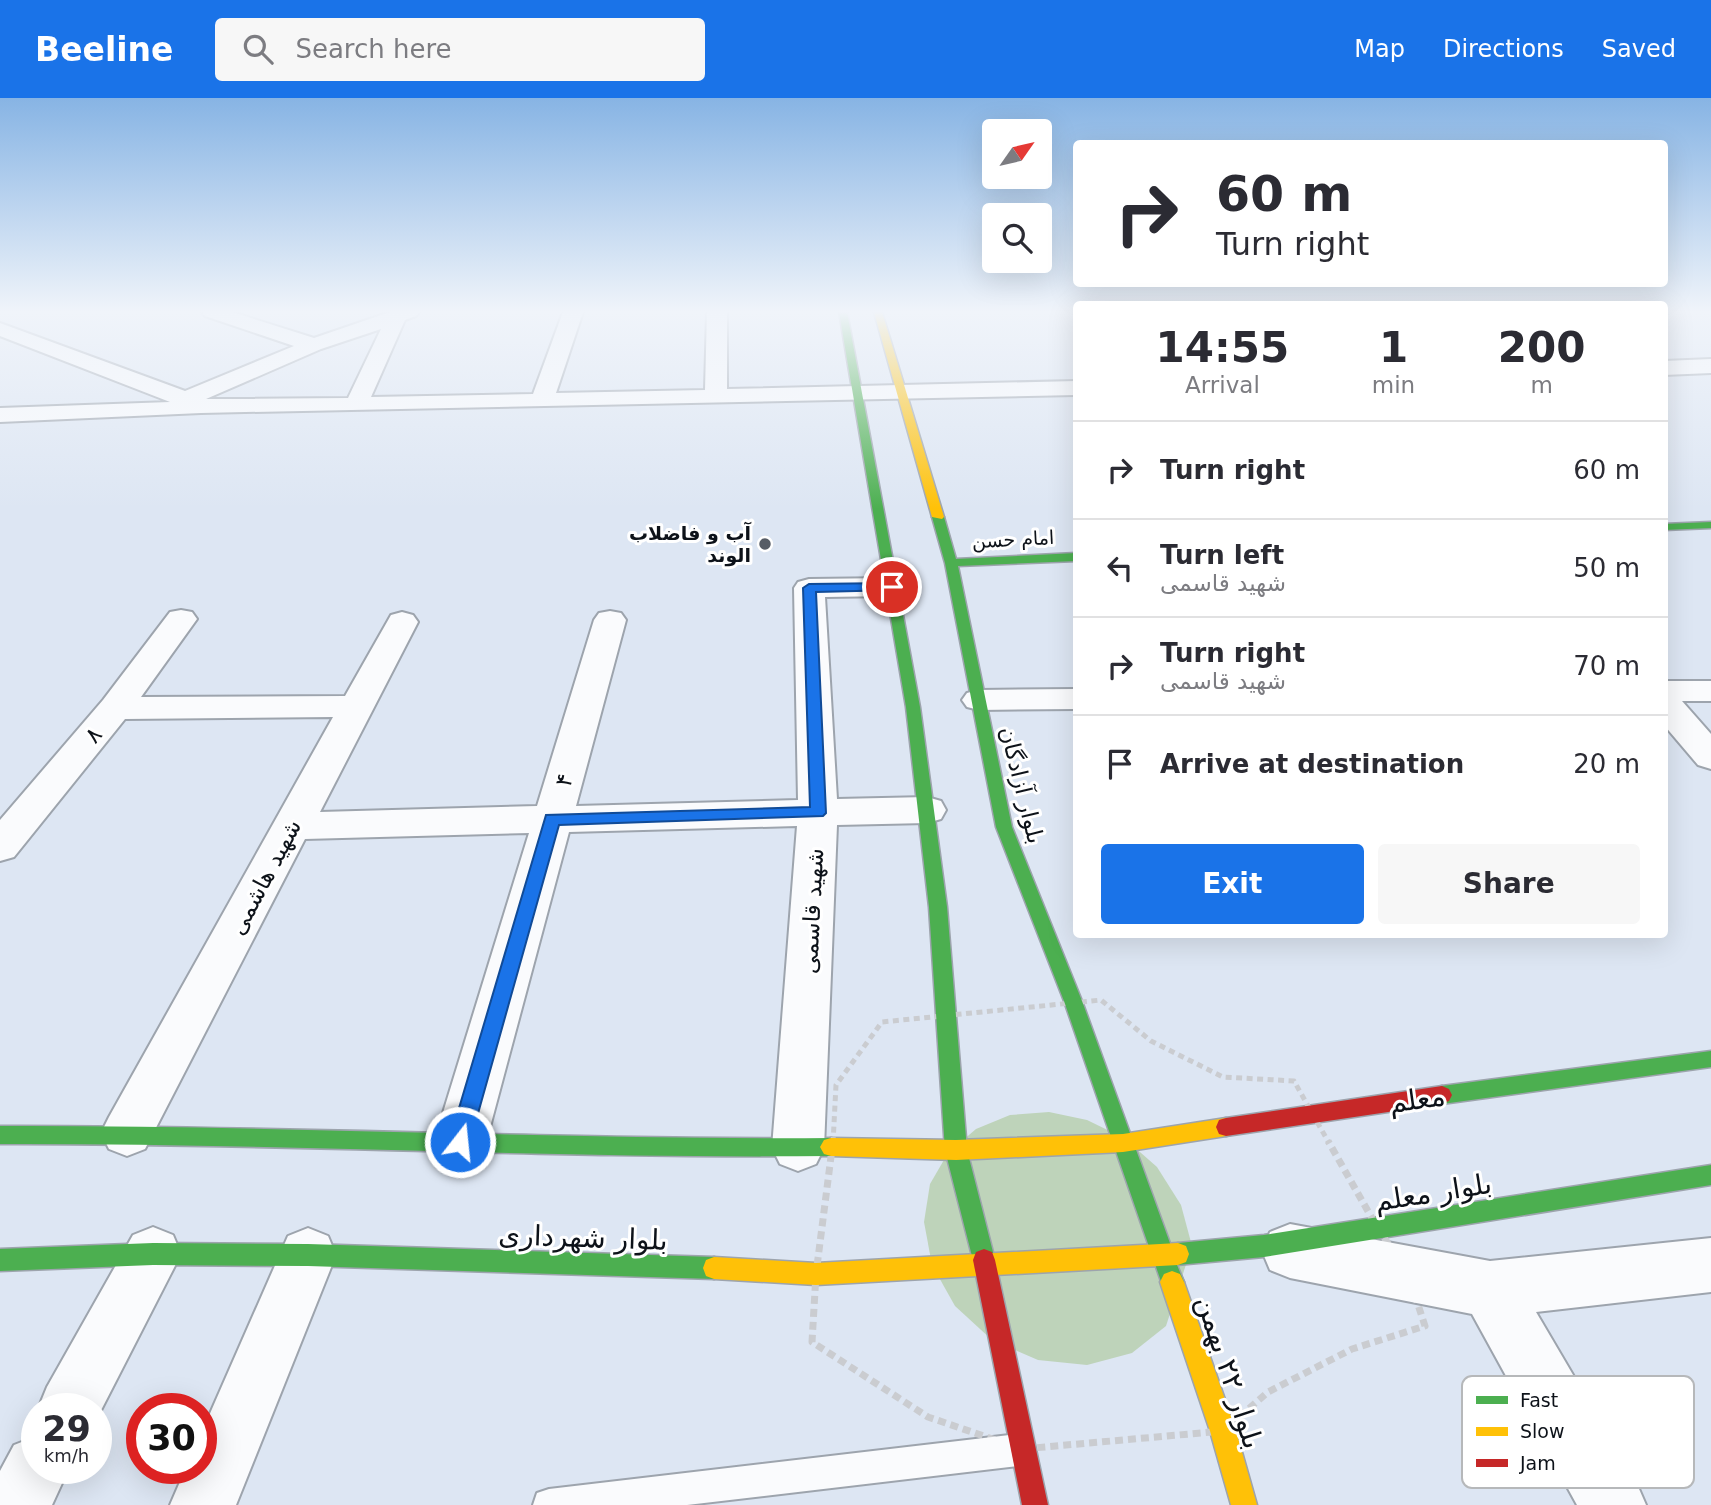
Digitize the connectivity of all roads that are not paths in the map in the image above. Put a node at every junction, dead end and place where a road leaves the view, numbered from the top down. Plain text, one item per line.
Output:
1 (130, 378) edge
2 (249, 378) edge
3 (370, 378) edge
4 (550, 378) edge
5 (716, 378) edge
6 (853, 378) edge
7 (897, 378) edge
8 (1073, 388) edge
9 (716, 390) dead end
10 (902, 393) junction
11 (544, 394) dead end
12 (856, 395) junction
13 (198, 403) junction
14 (356, 405) junction
15 (0, 415) edge
16 (1711, 525) edge
17 (1668, 527) edge
18 (1073, 557) edge
19 (951, 563) junction
20 (892, 587) junction
21 (181, 619) dead end
22 (610, 620) dead end
23 (402, 622) dead end
24 (1668, 691) edge
25 (1711, 691) edge
26 (1073, 699) edge
27 (979, 700) junction
28 (357, 706) junction
29 (1668, 707) edge
30 (115, 708) junction
31 (1711, 757) edge
32 (927, 810) junction
33 (818, 813) junction
34 (552, 819) junction
35 (292, 826) junction
36 (4, 837) edge
37 (1711, 1059) edge
38 (127, 1133) junction
39 (0, 1135) edge
40 (460, 1142) junction
41 (1123, 1143) junction
42 (798, 1148) junction
43 (956, 1150) junction
44 (1711, 1175) edge
45 (1264, 1246) junction
46 (153, 1254) junction
47 (308, 1255) junction
48 (1163, 1255) junction
49 (0, 1259) edge
50 (985, 1265) junction
51 (1711, 1265) edge
52 (1490, 1289) junction
53 (1540, 1376) edge
54 (78, 1393) edge
55 (1022, 1449) junction
56 (28, 1484) edge
57 (1603, 1488) edge
58 (17, 1505) edge
59 (203, 1505) edge
60 (549, 1505) edge
61 (1035, 1505) edge
62 (1244, 1505) edge
63 (1613, 1505) edge

1 - 13 street
2 - 13 street
3 - 14 street
4 - 11 street
5 - 9 street
6 - 12 street
7 - 10 street, بلوار آزادگان
8 - 10 street
10 - 12 street
10 - 19 street, بلوار آزادگان
12 - 14 street
12 - 20 street
13 - 14 street
13 - 15 street
16 - 17 street
18 - 19 street, امام حسن
19 - 27 street, بلوار آزادگان
20 - 32 street
20 - 33 street, شهید قاسمی
21 - 30 street, ۸
22 - 34 street, ۴
23 - 28 street, شهید هاشمی
24 - 25 street
26 - 27 street
27 - 41 street, بلوار آزادگان
28 - 30 street
28 - 35 street, شهید هاشمی
29 - 31 street
30 - 36 street, ۸
32 - 33 street
32 - 43 street
33 - 34 street
33 - 42 street, شهید قاسمی
34 - 35 street
34 - 40 street, ۴
35 - 38 street, شهید هاشمی
37 - 41 street, معلم
38 - 39 street
38 - 40 street
40 - 42 street
41 - 43 street
41 - 48 street, بلوار آزادگان
42 - 43 street
43 - 50 street
44 - 45 street, بلوار معلم
45 - 48 street, بلوار معلم
45 - 52 street
46 - 47 street, بلوار شهرداری
46 - 49 street, بلوار شهرداری
46 - 54 street
47 - 50 street, بلوار شهرداری
47 - 59 street
48 - 50 street, بلوار شهرداری
48 - 62 street, بلوار ۲۲ بهمن
50 - 55 street
51 - 52 street
52 - 53 street
55 - 60 lane
55 - 61 street
56 - 58 street
57 - 63 street

